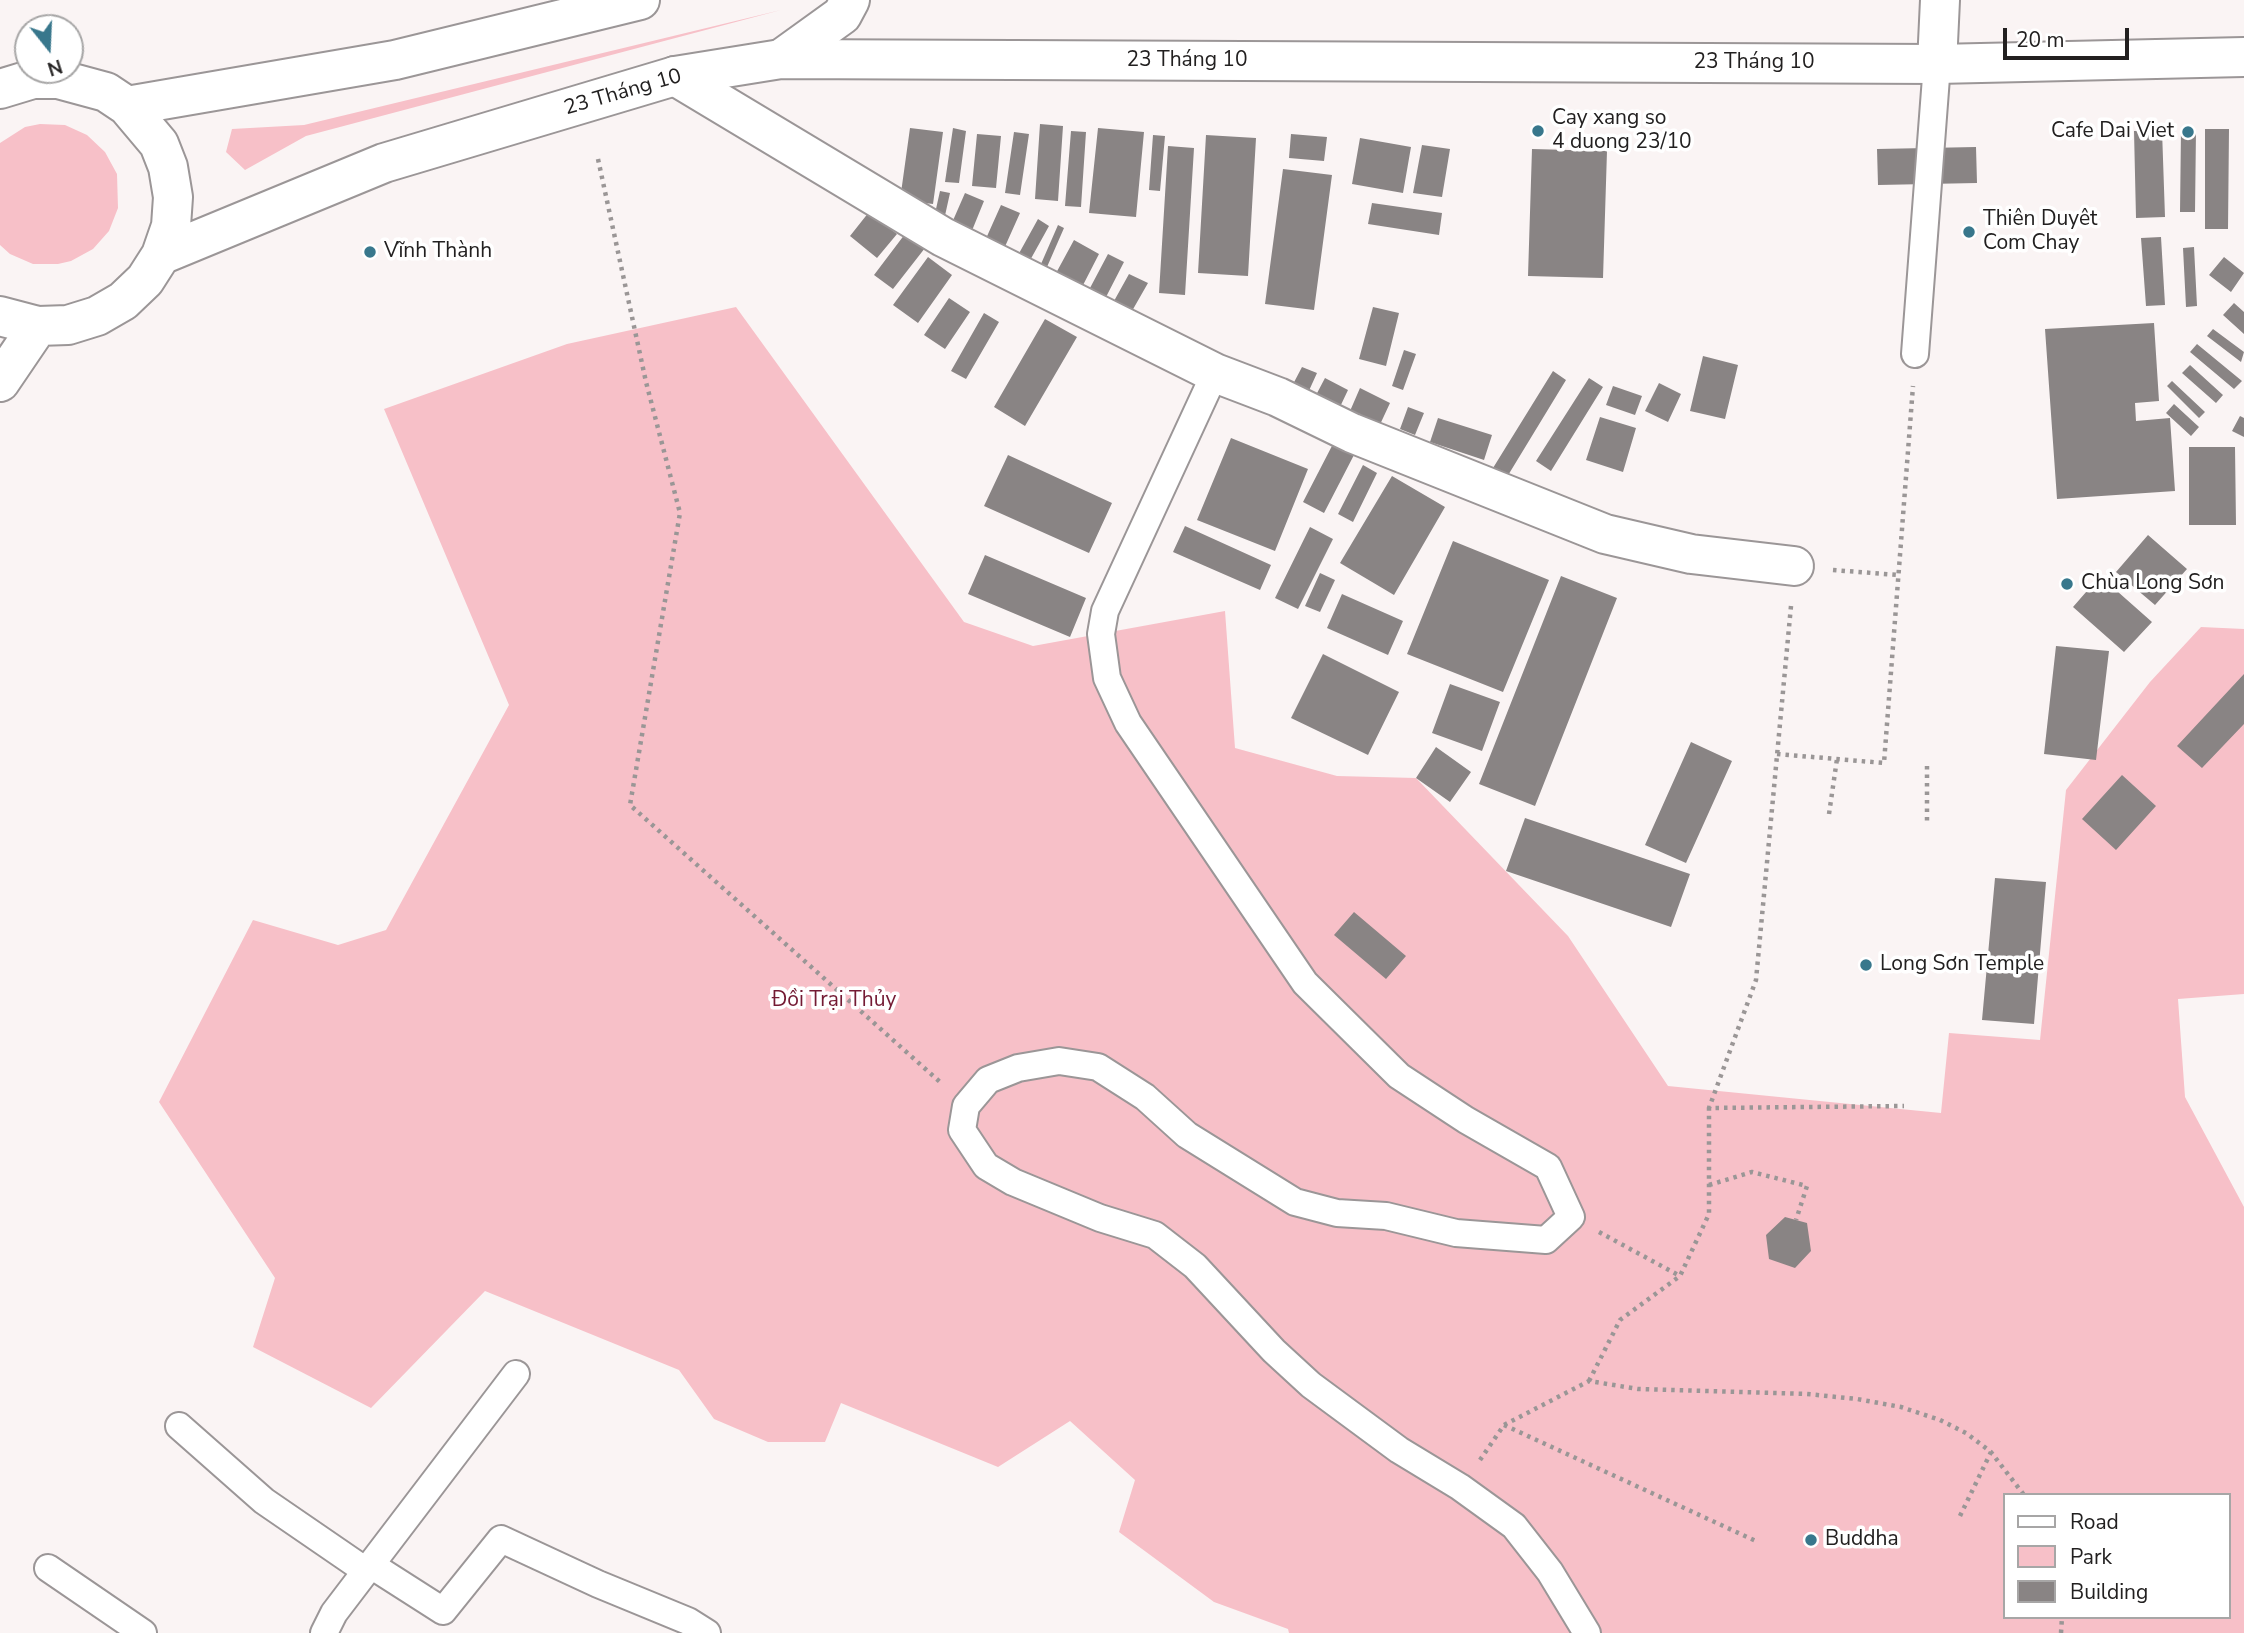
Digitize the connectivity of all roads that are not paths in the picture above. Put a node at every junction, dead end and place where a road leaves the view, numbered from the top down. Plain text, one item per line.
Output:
1 (640, 0) edge
2 (850, 0) edge
3 (1940, 0) edge
4 (2244, 57) edge
5 (781, 59) junction
6 (1937, 64) junction
7 (675, 76) junction
8 (0, 89) edge
9 (127, 106) junction
10 (161, 255) junction
11 (0, 316) edge
12 (38, 326) junction
13 (1915, 354) road end
14 (1214, 373) junction
15 (0, 382) edge
16 (1794, 566) road end
17 (516, 1374) dead end
18 (178, 1426) dead end
19 (48, 1568) dead end
20 (369, 1568) junction
21 (143, 1633) edge
22 (324, 1633) edge
23 (707, 1633) edge
24 (1587, 1633) edge

1 - 9 main road
2 - 5 main road
3 - 6 main road
4 - 6 main road, 23 Tháng 10
5 - 6 main road, 23 Tháng 10
5 - 7 main road, 23 Tháng 10
6 - 13 lane
7 - 10 main road, 23 Tháng 10
7 - 14 main road
8 - 9 main road
9 - 10 main road
10 - 12 main road
11 - 12 main road
12 - 15 main road
14 - 16 main road
14 - 24 lane
17 - 20 lane
18 - 20 lane
19 - 21 lane
20 - 22 lane
20 - 23 lane

